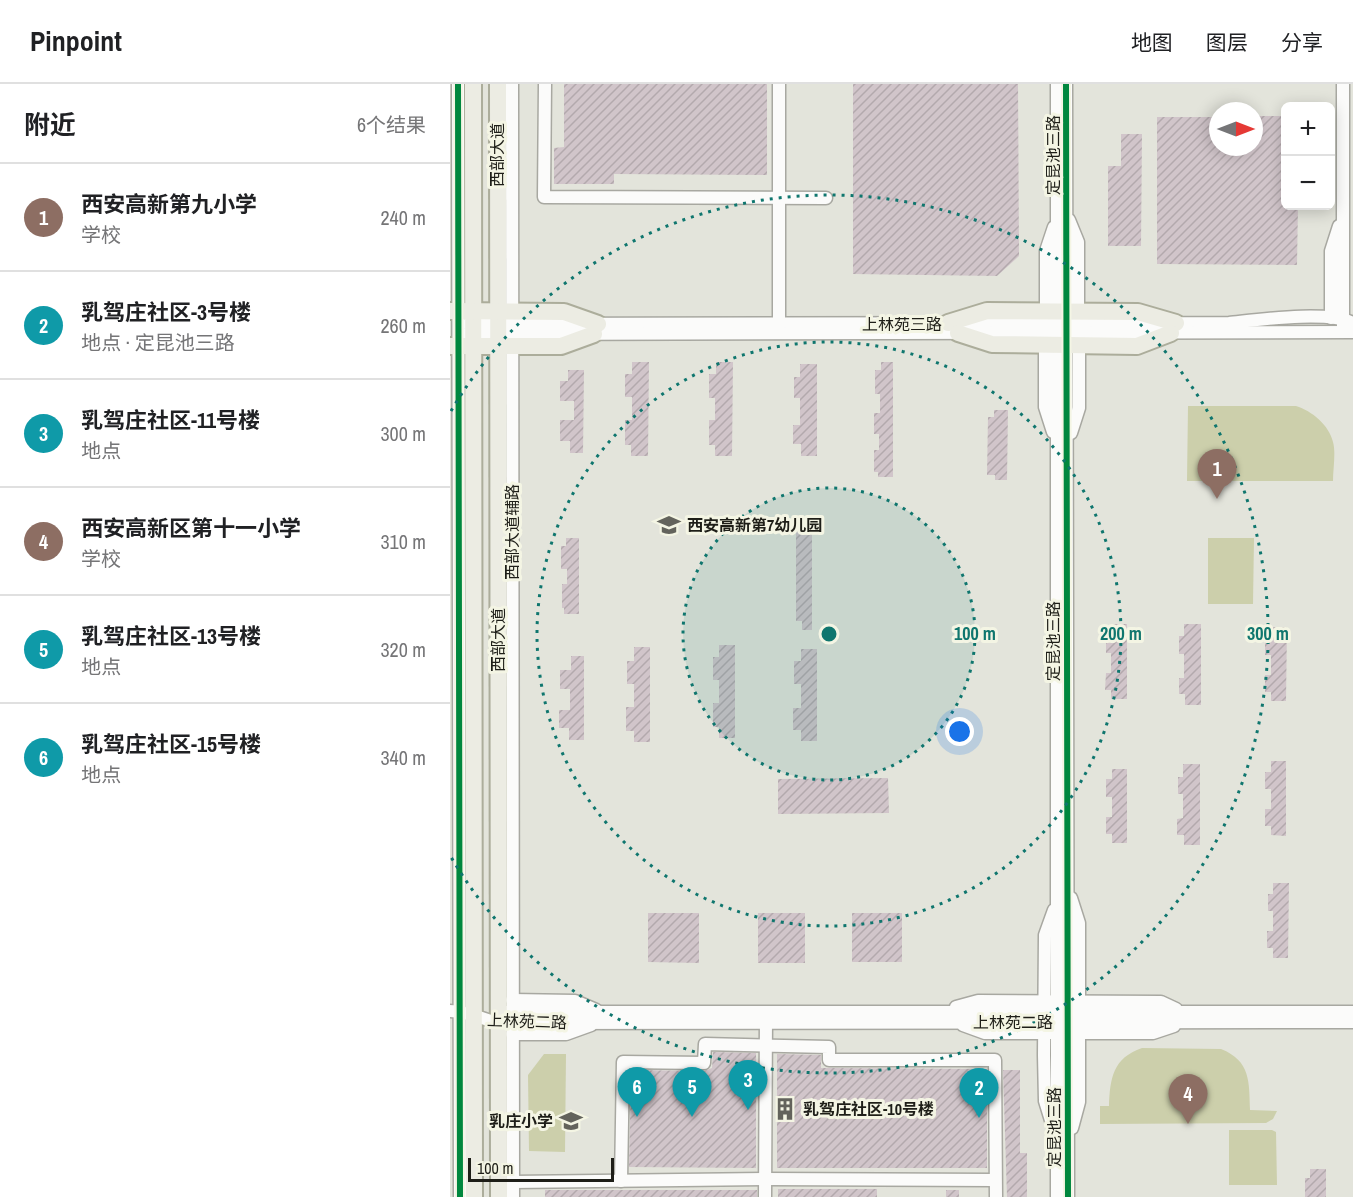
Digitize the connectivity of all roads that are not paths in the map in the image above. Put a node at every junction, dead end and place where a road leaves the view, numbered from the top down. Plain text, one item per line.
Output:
1 (458, 84) edge
2 (473, 84) edge
3 (498, 84) edge
4 (512, 84) edge
5 (545, 84) edge
6 (779, 84) edge
7 (1057, 84) edge
8 (1066, 84) edge
9 (1343, 84) edge
10 (779, 197) junction
11 (826, 198) dead end
12 (1062, 216) junction
13 (1342, 319) edge
14 (953, 328) junction
15 (1062, 328) junction
16 (1174, 328) junction
17 (460, 329) edge
18 (505, 329) junction
19 (596, 329) junction
20 (779, 329) junction
21 (1348, 332) edge
22 (1062, 444) junction
23 (1353, 1012) edge
24 (461, 1013) edge
25 (508, 1017) junction
26 (600, 1017) junction
27 (766, 1017) junction
28 (1062, 1017) junction
29 (1184, 1017) junction
30 (1353, 1022) edge
31 (766, 1046) junction
32 (1063, 1141) junction
33 (765, 1179) junction
34 (996, 1180) junction
35 (621, 1181) junction
36 (513, 1182) junction
37 (538, 1183) junction
38 (460, 1197) edge
39 (474, 1197) edge
40 (499, 1197) edge
41 (513, 1197) edge
42 (538, 1197) edge
43 (765, 1197) edge
44 (996, 1197) edge
45 (1057, 1197) edge
46 (1068, 1197) edge

1 - 17 street
2 - 17 main road, 西部大道
3 - 18 main road, 西部大道
4 - 18 street
5 - 10 street
6 - 10 street
7 - 12 street, 定昆池三路
8 - 12 street, 定昆池三路
9 - 13 street
10 - 11 street
10 - 20 street
12 - 15 street, 定昆池三路
12 - 15 street
13 - 16 street
13 - 21 street
14 - 15 main road
14 - 15 main road
14 - 20 street, 上林苑三路
15 - 16 main road
15 - 16 main road
15 - 22 street, 定昆池三路
15 - 22 street
16 - 21 street
17 - 18 main road
17 - 18 main road
17 - 24 main road, 西部大道
18 - 19 main road
18 - 19 main road
18 - 25 main road, 西部大道
19 - 20 street, 上林苑三路
22 - 28 street, 定昆池三路
22 - 28 street, 定昆池三路
23 - 29 street, 上林苑二路
24 - 25 street, 上林苑二路
24 - 38 street
24 - 39 main road, 西部大道
25 - 26 street, 上林苑二路
25 - 26 street
25 - 36 street
25 - 40 main road, 西部大道
26 - 27 street, 上林苑二路
27 - 28 street, 上林苑二路
27 - 28 street, 上林苑二路
27 - 31 street
28 - 29 street, 上林苑二路
28 - 29 street
28 - 32 street, 定昆池三路
28 - 32 street
29 - 30 street, 上林苑二路
31 - 33 street
31 - 34 street
31 - 35 street
32 - 45 street, 定昆池三路
32 - 46 street, 定昆池三路
33 - 34 street
33 - 35 street
33 - 43 street
34 - 44 street
35 - 37 street
36 - 37 street
36 - 41 street
37 - 42 street

